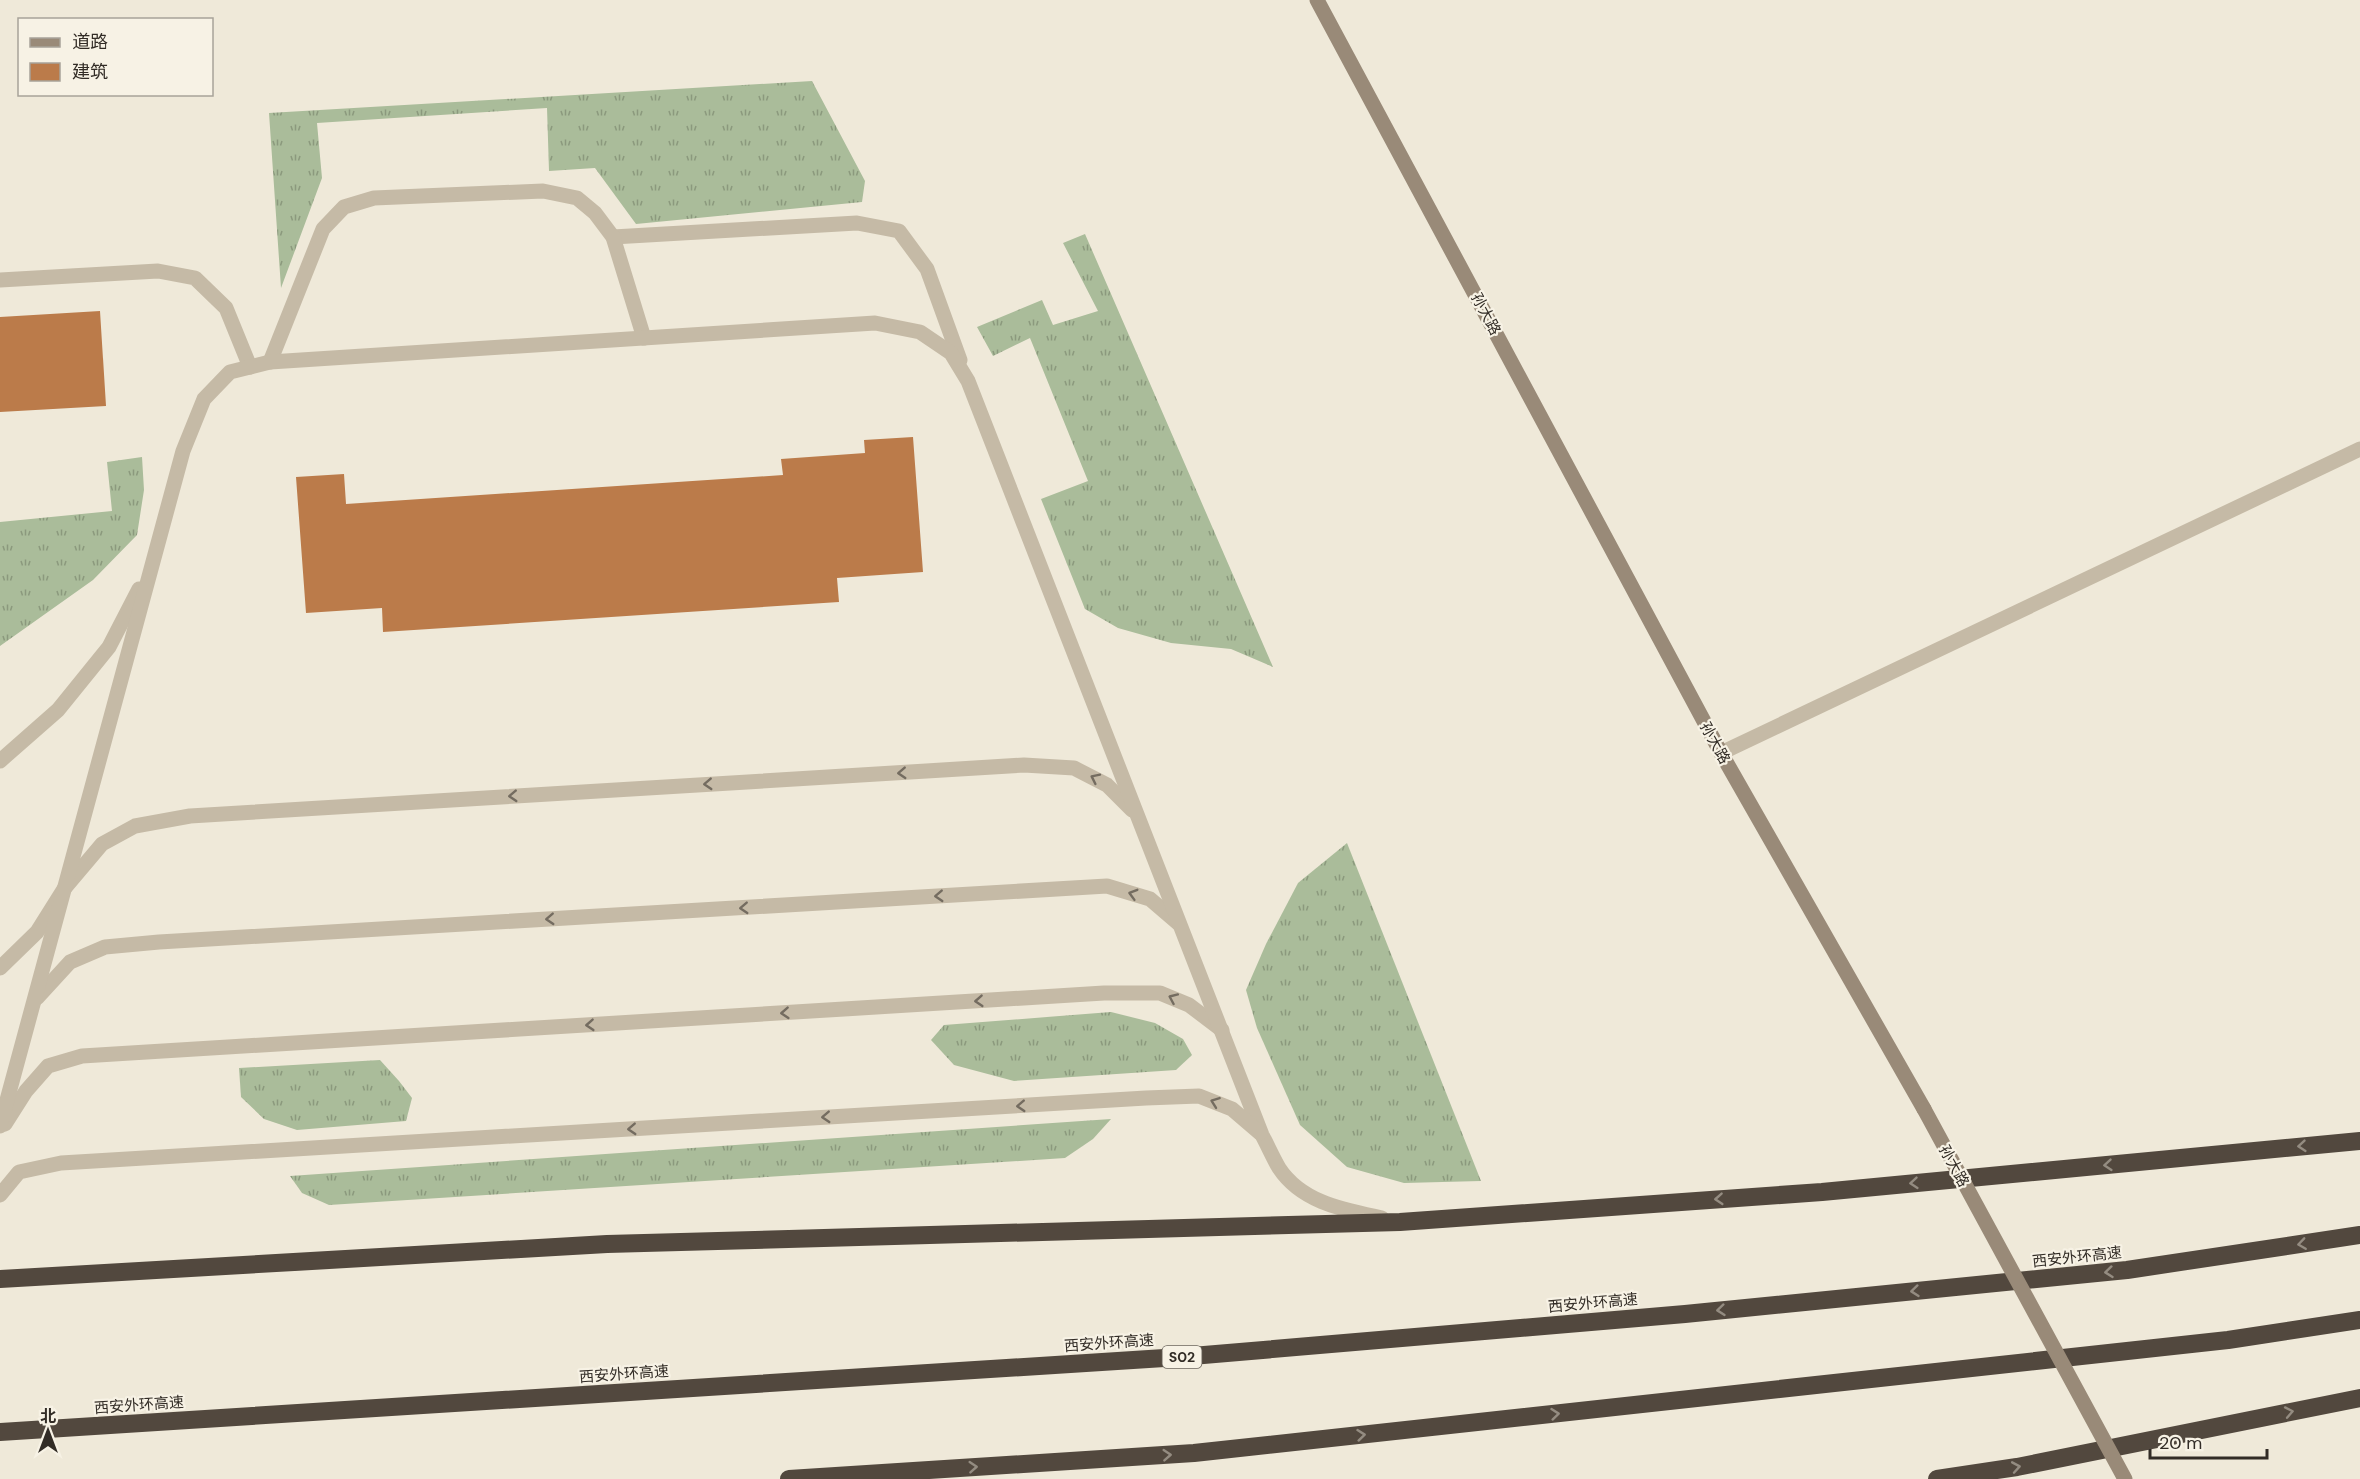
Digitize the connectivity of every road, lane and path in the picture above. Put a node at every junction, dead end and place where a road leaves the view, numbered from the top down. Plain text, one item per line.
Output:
1 (1317, 0) edge
2 (613, 237) junction
3 (0, 280) edge
4 (644, 338) junction
5 (270, 362) junction
6 (250, 367) junction
7 (968, 381) junction
8 (2360, 449) edge
9 (152, 562) junction
10 (1721, 753) junction
11 (0, 761) edge
12 (1138, 816) junction
13 (64, 889) junction
14 (1180, 925) junction
15 (0, 968) edge
16 (34, 1000) junction
17 (1222, 1030) junction
18 (0, 1126) edge
19 (0, 1133) edge
20 (1262, 1135) junction
21 (2360, 1141) edge
22 (0, 1196) edge
23 (1400, 1222) junction
24 (2360, 1235) edge
25 (0, 1279) edge
26 (2360, 1320) edge
27 (2360, 1398) edge
28 (0, 1432) edge
29 (789, 1479) edge
30 (1937, 1479) edge
31 (2125, 1479) edge

1 - 10 street, 孙大路
2 - 4 street
2 - 5 street
2 - 7 street
3 - 6 street
4 - 5 street
4 - 7 street
5 - 6 street
6 - 9 street
7 - 12 street
8 - 10 street
9 - 11 street
9 - 13 street
10 - 31 street, 孙大路, bridge
12 -> 13 street
12 - 14 street
13 - 15 street
13 - 16 street
14 -> 16 street
14 - 17 street
16 - 18 street
17 -> 19 street
17 - 20 street
20 -> 22 street
20 - 23 street
21 -> 23 highway
23 - 25 highway
24 -> 28 highway, 西安外环高速 / S02
29 -> 26 highway
30 -> 27 highway

